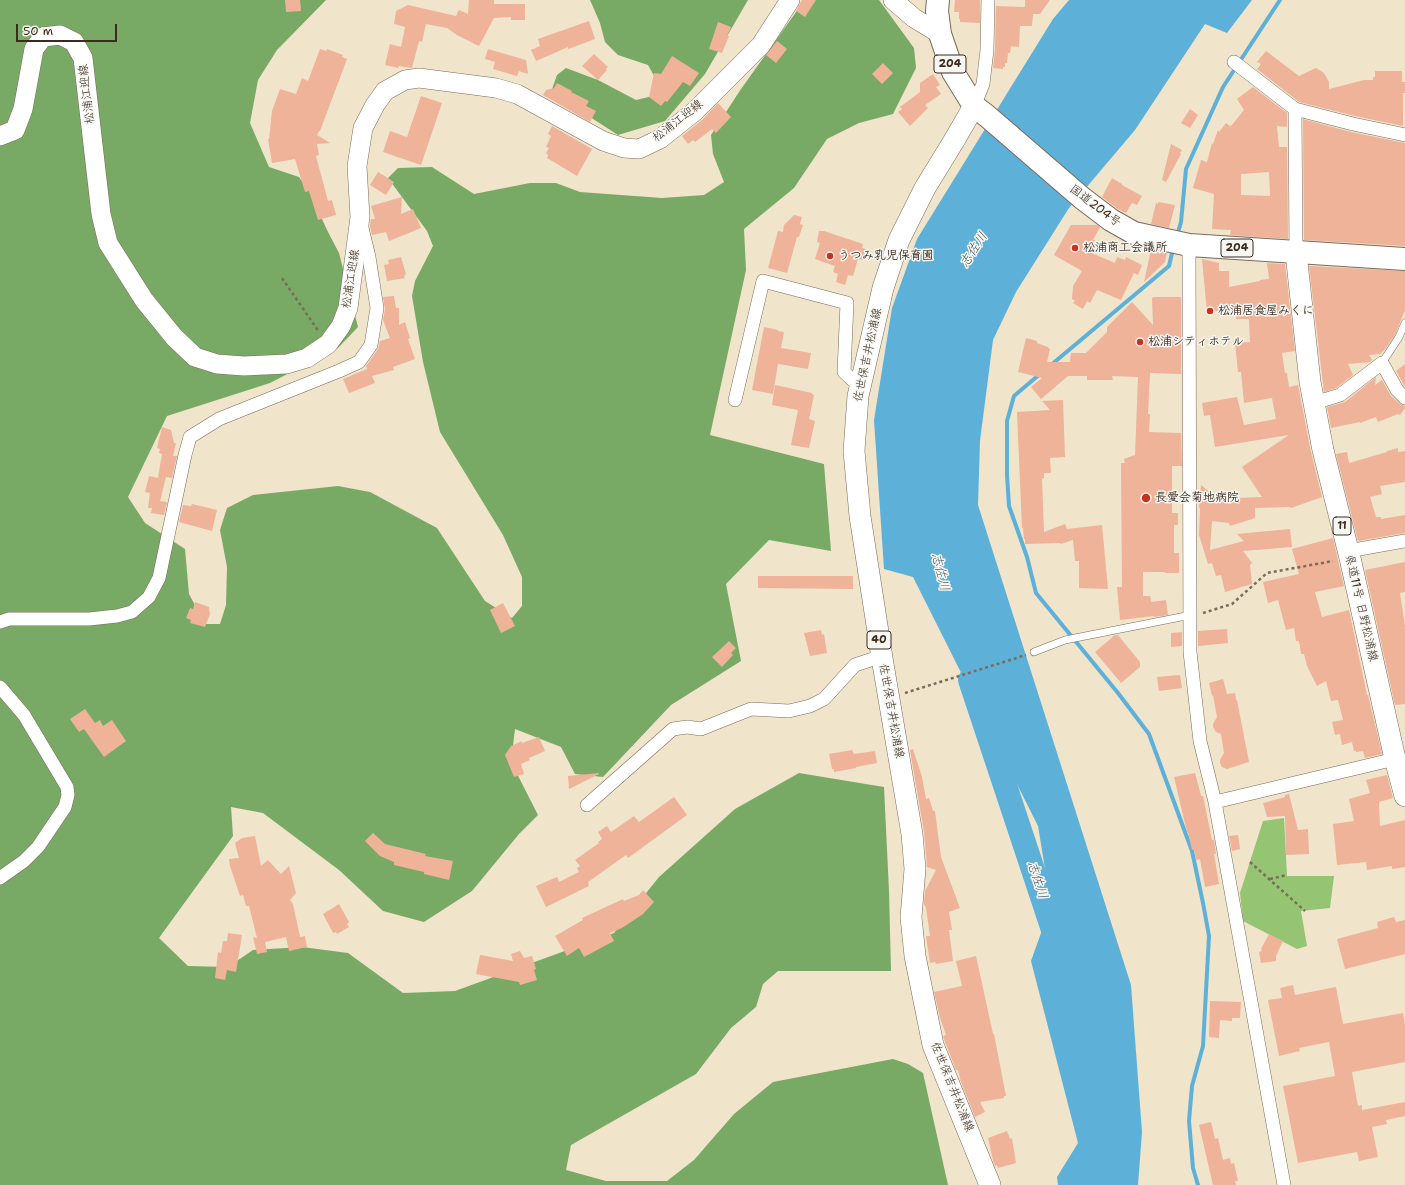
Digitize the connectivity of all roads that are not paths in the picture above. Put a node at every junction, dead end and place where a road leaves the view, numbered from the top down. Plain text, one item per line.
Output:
1 (790, 0) edge
2 (894, 0) edge
3 (938, 0) edge
4 (988, 0) edge
5 (940, 34) junction
6 (1234, 62) dead end
7 (1295, 108) junction
8 (980, 111) junction
9 (1405, 135) edge
10 (0, 136) edge
11 (360, 217) junction
12 (1189, 245) junction
13 (1296, 253) junction
14 (1405, 259) edge
15 (1405, 323) edge
16 (1382, 363) junction
17 (860, 387) junction
18 (1405, 398) edge
19 (735, 400) dead end
20 (1314, 403) junction
21 (1405, 541) edge
22 (1349, 554) junction
23 (1191, 615) junction
24 (0, 622) edge
25 (1034, 652) road end
26 (882, 656) junction
27 (0, 687) edge
28 (1400, 759) edge
29 (1405, 796) edge
30 (1215, 802) junction
31 (587, 805) dead end
32 (0, 878) edge
33 (990, 1185) edge
34 (1284, 1185) edge

1 - 11 main road, 松浦江迎線
2 - 5 main road
3 - 5 highway, 国道204号 / 204
4 - 8 street
5 - 8 highway, 国道204号 / 204
6 - 7 street
7 - 9 street
7 - 13 street
8 - 12 highway, 国道204号 / 204
8 - 17 main road, 佐世保吉井松浦線 / 40
10 - 11 main road, 松浦江迎線
11 - 24 street
12 - 13 highway, 国道204号 / 204
12 - 23 street
13 - 14 highway, 国道204号 / 204
13 - 20 main road, 県道11号 日野松浦線 / 11
15 - 16 lane
16 - 18 street
16 - 20 street
17 - 19 street
17 - 26 main road, 佐世保吉井松浦線 / 40
20 - 22 main road, 県道11号 日野松浦線 / 11
21 - 22 street
22 - 28 main road, 県道11号 日野松浦線 / 11
23 - 25 lane
23 - 30 street
26 - 31 street
26 - 33 main road, 佐世保吉井松浦線 / 40
27 - 32 street
28 - 29 main road, 県道11号 日野松浦線 / 11
28 - 30 street
30 - 34 street

